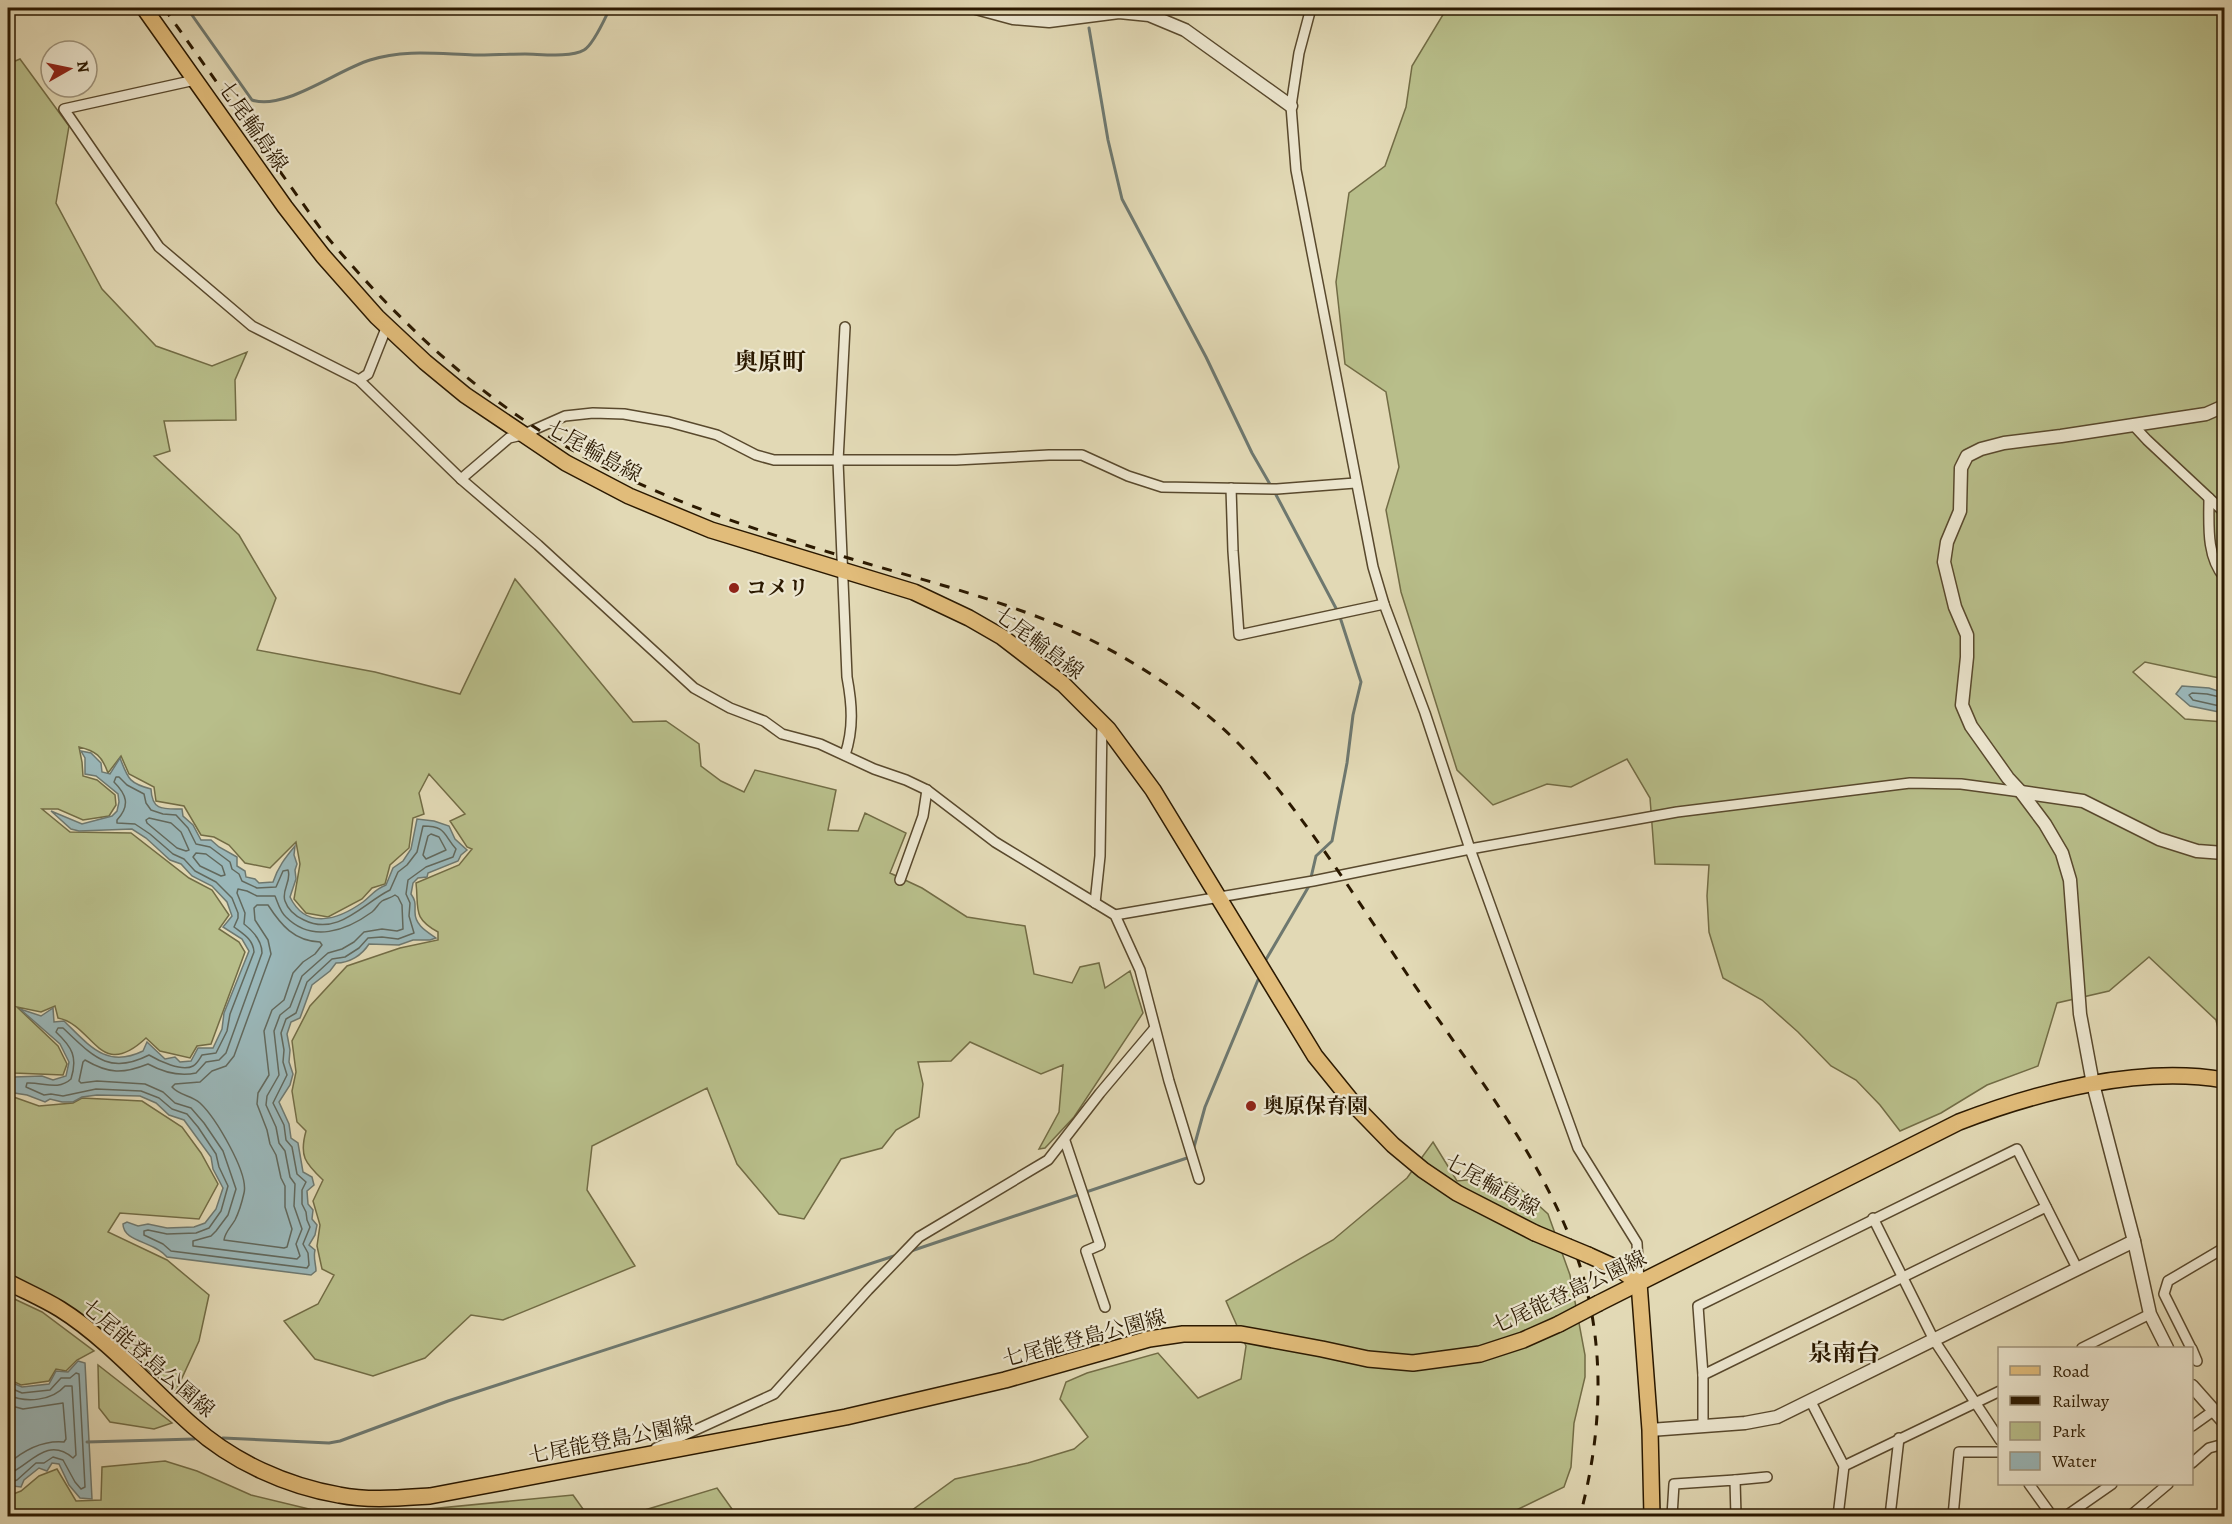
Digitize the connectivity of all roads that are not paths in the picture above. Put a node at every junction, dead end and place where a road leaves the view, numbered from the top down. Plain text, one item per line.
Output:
1 (144, 8) edge
2 (976, 8) edge
3 (1311, 8) edge
4 (195, 80) junction
5 (1291, 106) junction
6 (387, 326) junction
7 (844, 327) dead end
8 (359, 380) junction
9 (2224, 406) edge
10 (2134, 426) junction
11 (522, 435) junction
12 (838, 461) junction
13 (461, 480) junction
14 (1355, 483) junction
15 (1231, 488) junction
16 (2209, 498) junction
17 (2224, 512) edge
18 (841, 569) junction
19 (2224, 577) edge
20 (1384, 604) junction
21 (1102, 723) junction
22 (845, 755) junction
23 (927, 790) junction
24 (2021, 792) junction
25 (1470, 849) junction
26 (2224, 854) edge
27 (900, 880) dead end
28 (1219, 898) junction
29 (1095, 903) junction
30 (1115, 915) junction
31 (1154, 1029) junction
32 (2224, 1080) edge
33 (2093, 1084) junction
34 (1065, 1141) junction
35 (1199, 1179) dead end
36 (2046, 1207) junction
37 (1874, 1218) junction
38 (2134, 1241) junction
39 (2224, 1248) edge
40 (2077, 1268) junction
41 (1903, 1279) junction
42 (8, 1282) edge
43 (1639, 1282) junction
44 (1105, 1307) dead end
45 (2150, 1314) junction
46 (1934, 1340) junction
47 (2084, 1347) edge
48 (2166, 1347) edge
49 (2190, 1347) edge
50 (2193, 1352) edge
51 (2198, 1361) dead end
52 (1703, 1375) junction
53 (2193, 1387) edge
54 (1998, 1392) edge
55 (1810, 1400) junction
56 (1976, 1403) junction
57 (2213, 1411) junction
58 (2224, 1422) edge
59 (2193, 1425) edge
60 (1703, 1426) junction
61 (1650, 1430) junction
62 (1998, 1437) edge
63 (1899, 1438) junction
64 (2224, 1444) edge
65 (1998, 1452) edge
66 (638, 1456) junction
67 (2193, 1462) edge
68 (1844, 1466) junction
69 (1767, 1477) dead end
70 (1735, 1480) junction
71 (2030, 1485) edge
72 (2111, 1485) edge
73 (2167, 1485) edge
74 (1652, 1516) edge
75 (1672, 1516) edge
76 (1736, 1516) edge
77 (1838, 1516) edge
78 (1890, 1516) edge
79 (1953, 1516) edge
80 (2052, 1516) edge
81 (2066, 1516) edge
82 (2131, 1516) edge

1 - 4 main road, 七尾輪島線
2 - 5 street
3 - 5 street
4 - 6 main road, 七尾輪島線
4 - 8 street
5 - 14 street
6 - 8 street
6 - 11 main road, 七尾輪島線
7 - 12 street
8 - 13 street
9 - 10 street
10 - 16 street
10 - 24 street
11 - 12 street
11 - 13 street
11 - 18 main road, 七尾輪島線
12 - 15 street
12 - 18 street
13 - 22 street
14 - 15 street
14 - 20 street
15 - 20 street
16 - 17 street
16 - 19 street
18 - 21 main road, 七尾輪島線
18 - 22 street
20 - 25 street
21 - 28 main road, 七尾輪島線
21 - 29 street
22 - 23 street
23 - 27 street
23 - 29 street
24 - 25 street
24 - 26 street
24 - 33 street
25 - 28 street
25 - 43 street
28 - 30 street
28 - 43 main road, 七尾輪島線, bridge
29 - 30 street
30 - 31 street
31 - 34 street
31 - 35 street
32 - 33 main road, 七尾能登島公園線
33 - 38 street
33 - 43 main road, 七尾能登島公園線
34 - 44 street
34 - 66 street
36 - 37 street
36 - 40 street
36 - 41 street
37 - 41 street
37 - 52 street
38 - 40 street
38 - 45 street
39 - 49 street
40 - 46 street
41 - 46 street
41 - 52 street
42 - 66 main road, 七尾能登島公園線
43 - 61 main road
43 - 66 main road, 七尾能登島公園線, bridge
45 - 47 street
45 - 48 street
46 - 55 street
46 - 56 street
50 - 51 street
52 - 60 street
53 - 57 street
54 - 56 street
55 - 60 street
55 - 68 street
56 - 62 street
56 - 63 street
57 - 58 street
57 - 59 street
60 - 61 street
61 - 74 main road
63 - 68 street
63 - 78 street
64 - 67 street
65 - 79 street
68 - 77 street
69 - 70 street
70 - 75 street
70 - 76 street
71 - 80 street
72 - 81 street
73 - 82 street

